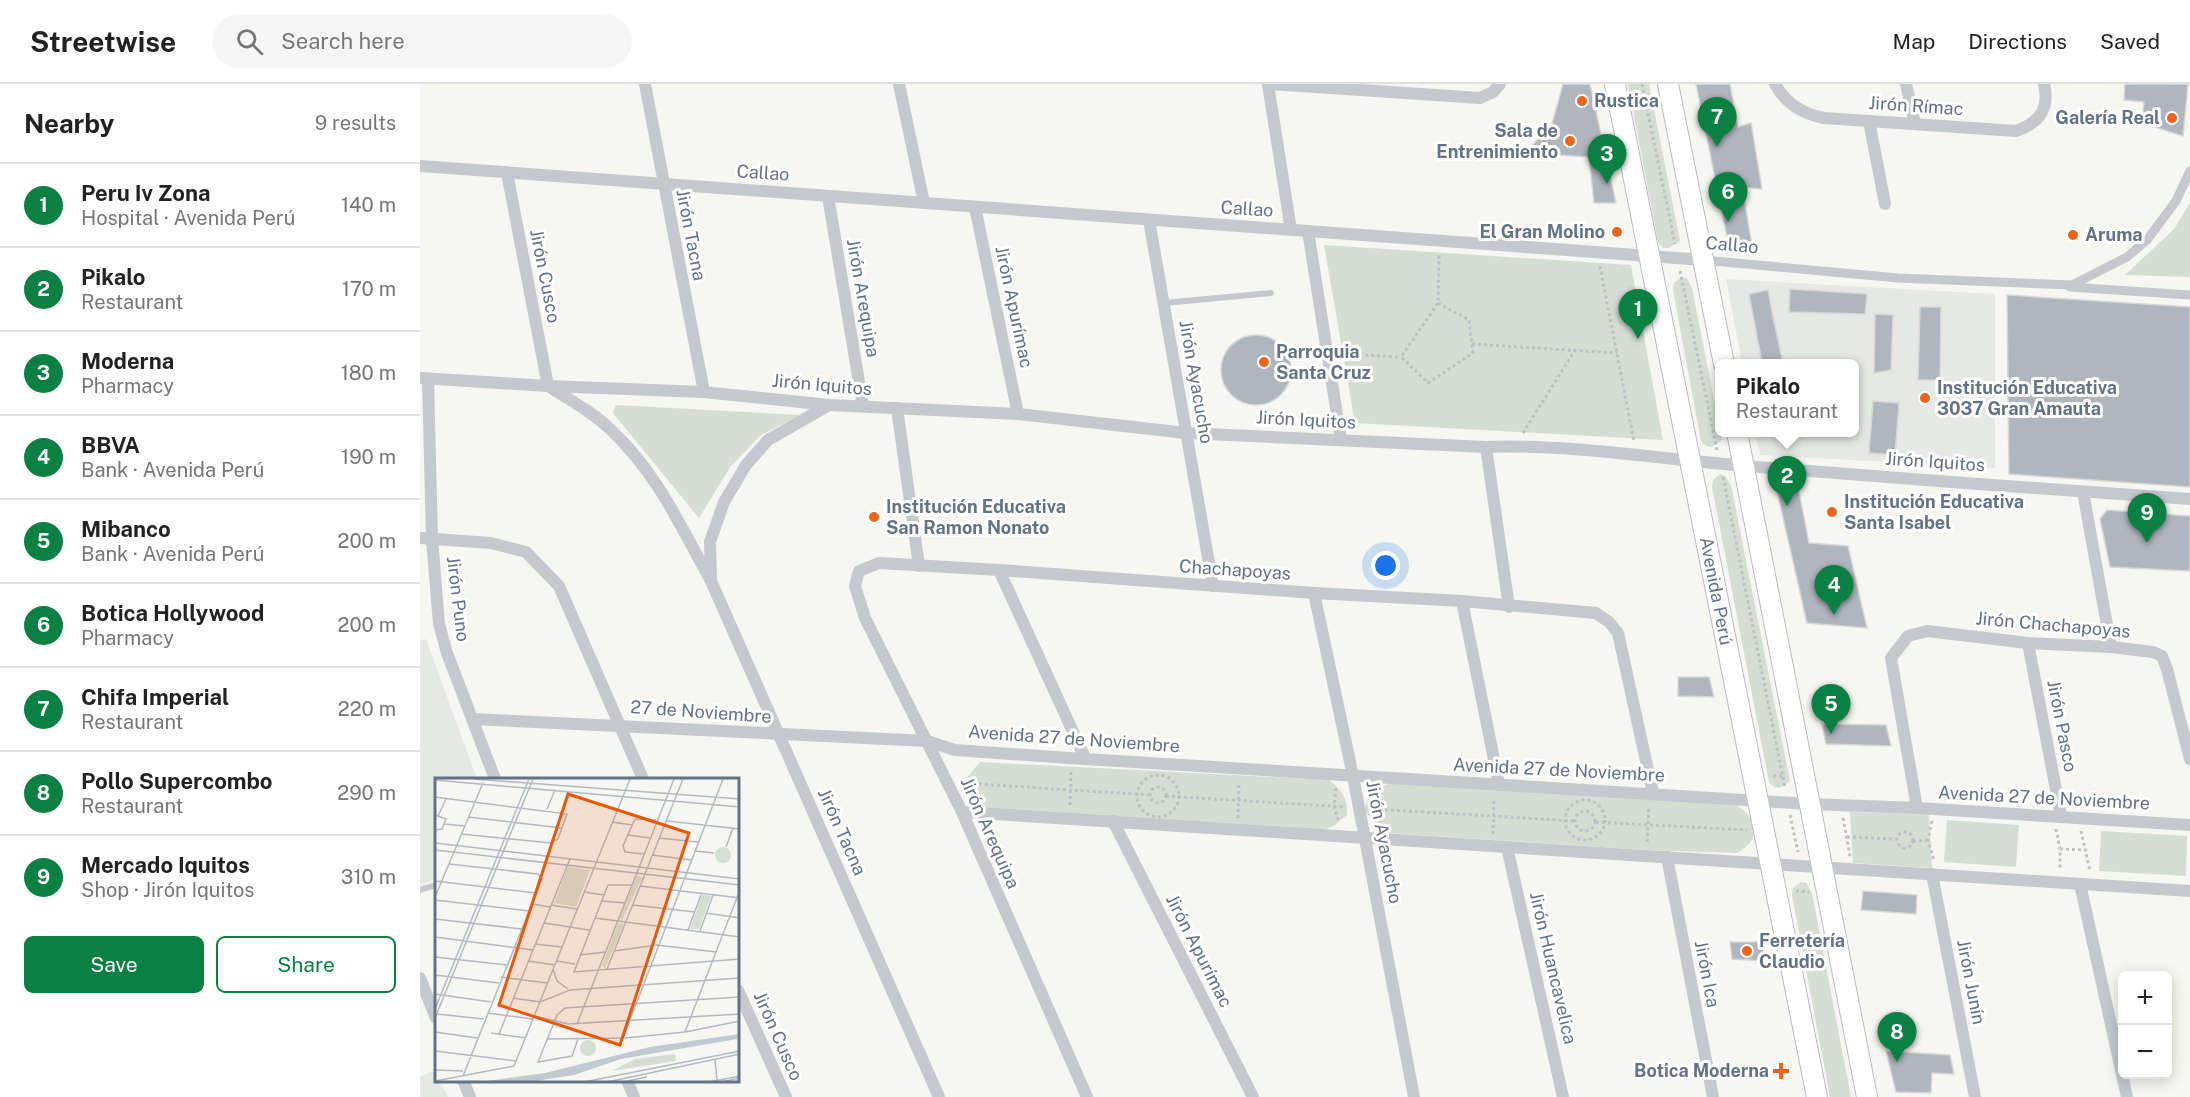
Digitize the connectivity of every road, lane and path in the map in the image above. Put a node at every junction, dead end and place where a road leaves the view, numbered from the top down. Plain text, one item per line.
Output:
1 (645, 84) edge
2 (899, 84) edge
3 (1269, 84) edge
4 (1500, 84) edge
5 (1615, 84) edge
6 (1668, 84) edge
7 (1775, 84) edge
8 (1906, 84) edge
9 (1360, 87) edge
10 (2045, 89) edge
11 (1869, 121) junction
12 (1915, 124) junction
13 (420, 166) edge
14 (2190, 171) edge
15 (507, 173) junction
16 (663, 184) junction
17 (828, 196) junction
18 (924, 203) junction
19 (1885, 204) dead end
20 (975, 207) junction
21 (1149, 220) junction
22 (1291, 230) junction
23 (1308, 231) junction
24 (1439, 241) junction
25 (1598, 253) junction
26 (1649, 258) junction
27 (1703, 260) junction
28 (2028, 284) junction
29 (1271, 293) dead end
30 (2190, 296) edge
31 (1164, 303) junction
32 (1438, 303) junction
33 (1472, 344) junction
34 (1575, 350) junction
35 (1327, 353) junction
36 (1617, 353) junction
37 (1401, 357) junction
38 (1723, 359) edge
39 (424, 379) edge
40 (548, 386) junction
41 (704, 392) junction
42 (829, 405) junction
43 (863, 406) junction
44 (897, 408) junction
45 (1018, 414) junction
46 (1186, 433) junction
47 (1738, 437) edge
48 (1341, 440) junction
49 (1515, 446) junction
50 (1486, 447) junction
51 (1637, 454) junction
52 (1690, 459) junction
53 (1743, 466) junction
54 (2083, 492) junction
55 (2190, 499) edge
56 (426, 538) edge
57 (919, 566) junction
58 (999, 570) junction
59 (711, 581) junction
60 (855, 586) joint
61 (1213, 586) junction
62 (1314, 593) junction
63 (1462, 601) junction
64 (1509, 607) junction
65 (2028, 643) junction
66 (2111, 647) junction
67 (472, 719) junction
68 (619, 725) junction
69 (779, 735) junction
70 (927, 741) junction
71 (1085, 758) junction
72 (2190, 759) edge
73 (1072, 764) dead end
74 (1240, 775) dead end
75 (1337, 775) junction
76 (1789, 775) dead end
77 (1353, 776) junction
78 (1773, 776) dead end
79 (1371, 777) junction
80 (495, 778) edge
81 (643, 778) edge
82 (947, 782) junction
83 (1497, 787) junction
84 (1071, 790) junction
85 (1137, 794) junction
86 (1150, 795) junction
87 (1651, 796) junction
88 (1757, 800) junction
89 (1810, 804) junction
90 (1070, 806) dead end
91 (1917, 808) junction
92 (1841, 810) dead end
93 (1935, 810) junction
94 (962, 812) junction
95 (2057, 816) junction
96 (2079, 817) junction
97 (1113, 822) junction
98 (1596, 822) junction
99 (1606, 823) junction
100 (1237, 825) dead end
101 (1648, 825) junction
102 (2190, 825) edge
103 (1764, 832) junction
104 (1344, 836) junction
105 (1847, 837) junction
106 (1364, 838) junction
107 (1380, 839) junction
108 (1493, 839) dead end
109 (1896, 839) junction
110 (1928, 840) junction
111 (1913, 841) junction
112 (1508, 847) junction
113 (2060, 849) junction
114 (1646, 850) dead end
115 (2084, 850) junction
116 (1667, 857) junction
117 (1851, 860) dead end
118 (1770, 865) junction
119 (1822, 868) junction
120 (1935, 874) junction
121 (2060, 882) junction
122 (2080, 884) junction
123 (2093, 884) junction
124 (435, 885) edge
125 (420, 890) edge
126 (1796, 891) dead end
127 (2190, 891) edge
128 (1816, 892) dead end
129 (420, 978) edge
130 (740, 994) edge
131 (435, 1015) edge
132 (464, 1082) edge
133 (628, 1082) edge
134 (470, 1097) edge
135 (634, 1097) edge
136 (786, 1097) edge
137 (939, 1097) edge
138 (1087, 1097) edge
139 (1253, 1097) edge
140 (1414, 1097) edge
141 (1563, 1097) edge
142 (1713, 1097) edge
143 (1817, 1097) edge
144 (1868, 1097) edge
145 (1975, 1097) edge
146 (2127, 1097) edge

1 - 16 street, Jirón Tacna
2 - 18 street
3 - 9 street
3 - 22 street
4 - 9 street
5 - 26 main road, Avenida Perú
6 - 27 main road
7 - 11 street, Jirón Rímac
8 - 12 street
10 - 12 street, Jirón Rímac
11 - 12 street, Jirón Rímac
11 - 19 street
13 - 15 street, Callao
14 - 28 street, Callao
15 - 16 street, Callao
15 - 40 street, Jirón Cusco
16 - 17 street, Callao
16 - 41 street, Jirón Tacna
17 - 18 street, Callao
17 - 43 street, Jirón Arequipa
18 - 20 street, Callao
20 - 21 street, Callao
20 - 45 street, Jirón Apurímac
21 - 22 street, Callao
21 - 31 street, Jirón Ayacucho
22 - 23 street, Callao
23 - 24 street, Callao
23 - 35 street
24 - 25 street, Callao
24 - 32 path
25 - 26 street, Callao
25 - 36 path
26 - 27 street, Callao
26 - 52 main road, Avenida Perú
27 - 28 street, Callao
27 - 38 main road
28 - 30 street
29 - 31 lane
31 - 46 street, Jirón Ayacucho
32 - 33 path
32 - 37 path
33 - 34 path
33 - 37 path
34 - 36 path
34 - 49 path
35 - 37 path
35 - 48 street
36 - 51 path
39 - 40 street, Jirón Iquitos
39 - 56 street, Jirón Puno
40 - 41 street, Jirón Iquitos
40 - 59 street, Jirón Tacna
41 - 42 street, Jirón Iquitos
42 - 43 street, Jirón Iquitos
42 - 59 street, Jirón Tacna
43 - 44 street, Jirón Iquitos
44 - 45 street, Jirón Iquitos
44 - 57 street
45 - 46 street, Jirón Iquitos
46 - 48 street, Jirón Iquitos
46 - 61 street, Jirón Ayacucho
47 - 53 main road
48 - 50 street, Jirón Iquitos
49 - 50 street, Jirón Iquitos
49 - 51 street, Jirón Iquitos
50 - 64 street
51 - 52 street, Jirón Iquitos
52 - 53 street, Jirón Iquitos
52 - 88 main road, Avenida Perú
53 - 54 street, Jirón Iquitos
53 - 89 main road
54 - 55 street, Jirón Iquitos
54 - 66 street
56 - 67 street, Jirón Puno
56 - 68 street
57 - 58 street, Chachapoyas
57 - 60 street, Chachapoyas
58 - 61 street, Chachapoyas
58 - 71 street
59 - 69 street, Jirón Tacna
60 - 70 street, Jirón Arequipa
61 - 62 street, Chachapoyas
62 - 63 street, Chachapoyas
62 - 77 street, Jirón Ayacucho
63 - 64 street, Chachapoyas
63 - 83 street
64 - 87 street, Chachapoyas
65 - 66 street, Jirón Chachapoyas
65 - 91 street, Jirón Chachapoyas
65 - 95 street, Jirón Pasco
66 - 72 street, Jirón Chachapoyas
67 - 68 street, 27 de Noviembre
67 - 80 street, Jirón Puno
68 - 69 street, 27 de Noviembre
68 - 81 street
69 - 70 street, 27 de Noviembre
69 - 137 street, Jirón Tacna
70 - 71 street, Avenida 27 de Noviembre
70 - 82 street, Jirón Arequipa
71 - 75 street, Avenida 27 de Noviembre
73 - 84 path
74 - 100 path
75 - 77 street, Avenida 27 de Noviembre
75 - 104 path
76 - 78 path
77 - 79 street, Avenida 27 de Noviembre
77 - 106 street, Jirón Ayacucho
79 - 83 street, Avenida 27 de Noviembre
79 - 107 path
82 - 84 path
82 - 94 street, Jirón Arequipa
83 - 87 street, Avenida 27 de Noviembre
83 - 108 path
84 - 85 path
84 - 90 path
85 - 85 path
85 - 86 path
86 - 86 path
87 - 88 street, Avenida 27 de Noviembre
87 - 101 path
88 - 89 street, Avenida 27 de Noviembre
88 - 103 main road, Avenida Perú
89 - 91 street, Avenida 27 de Noviembre
89 - 119 main road
91 - 93 street, Avenida 27 de Noviembre
92 - 105 path
93 - 95 street, Avenida 27 de Noviembre
93 - 110 path
94 - 97 street
94 - 138 street, Jirón Arequipa
95 - 96 street, Avenida 27 de Noviembre
95 - 113 path
96 - 102 street, Avenida 27 de Noviembre
96 - 115 path
97 - 104 street
97 - 139 street, Jirón Apurímac
98 - 98 path
98 - 99 path
99 - 99 path
99 - 101 path
101 - 103 path
101 - 114 path
103 - 118 main road, Avenida Perú
104 - 106 street
105 - 109 path
105 - 117 path
106 - 107 street
106 - 140 street, Jirón Ayacucho
107 - 112 street
109 - 111 path
109 - 111 path
110 - 111 path
110 - 120 path
112 - 116 street
112 - 141 street, Jirón Huancavelica
113 - 115 path
113 - 121 path
115 - 123 path
116 - 118 street
116 - 142 street, Jirón Ica
118 - 119 street
118 - 143 main road, Avenida Perú
119 - 120 street
119 - 144 main road
120 - 121 street
120 - 145 street, Jirón Junín
121 - 122 street
122 - 123 street
122 - 146 street
123 - 127 street
124 - 125 lane
126 - 128 path
129 - 131 street
130 - 136 street, Jirón Cusco
132 - 134 street
133 - 135 street

